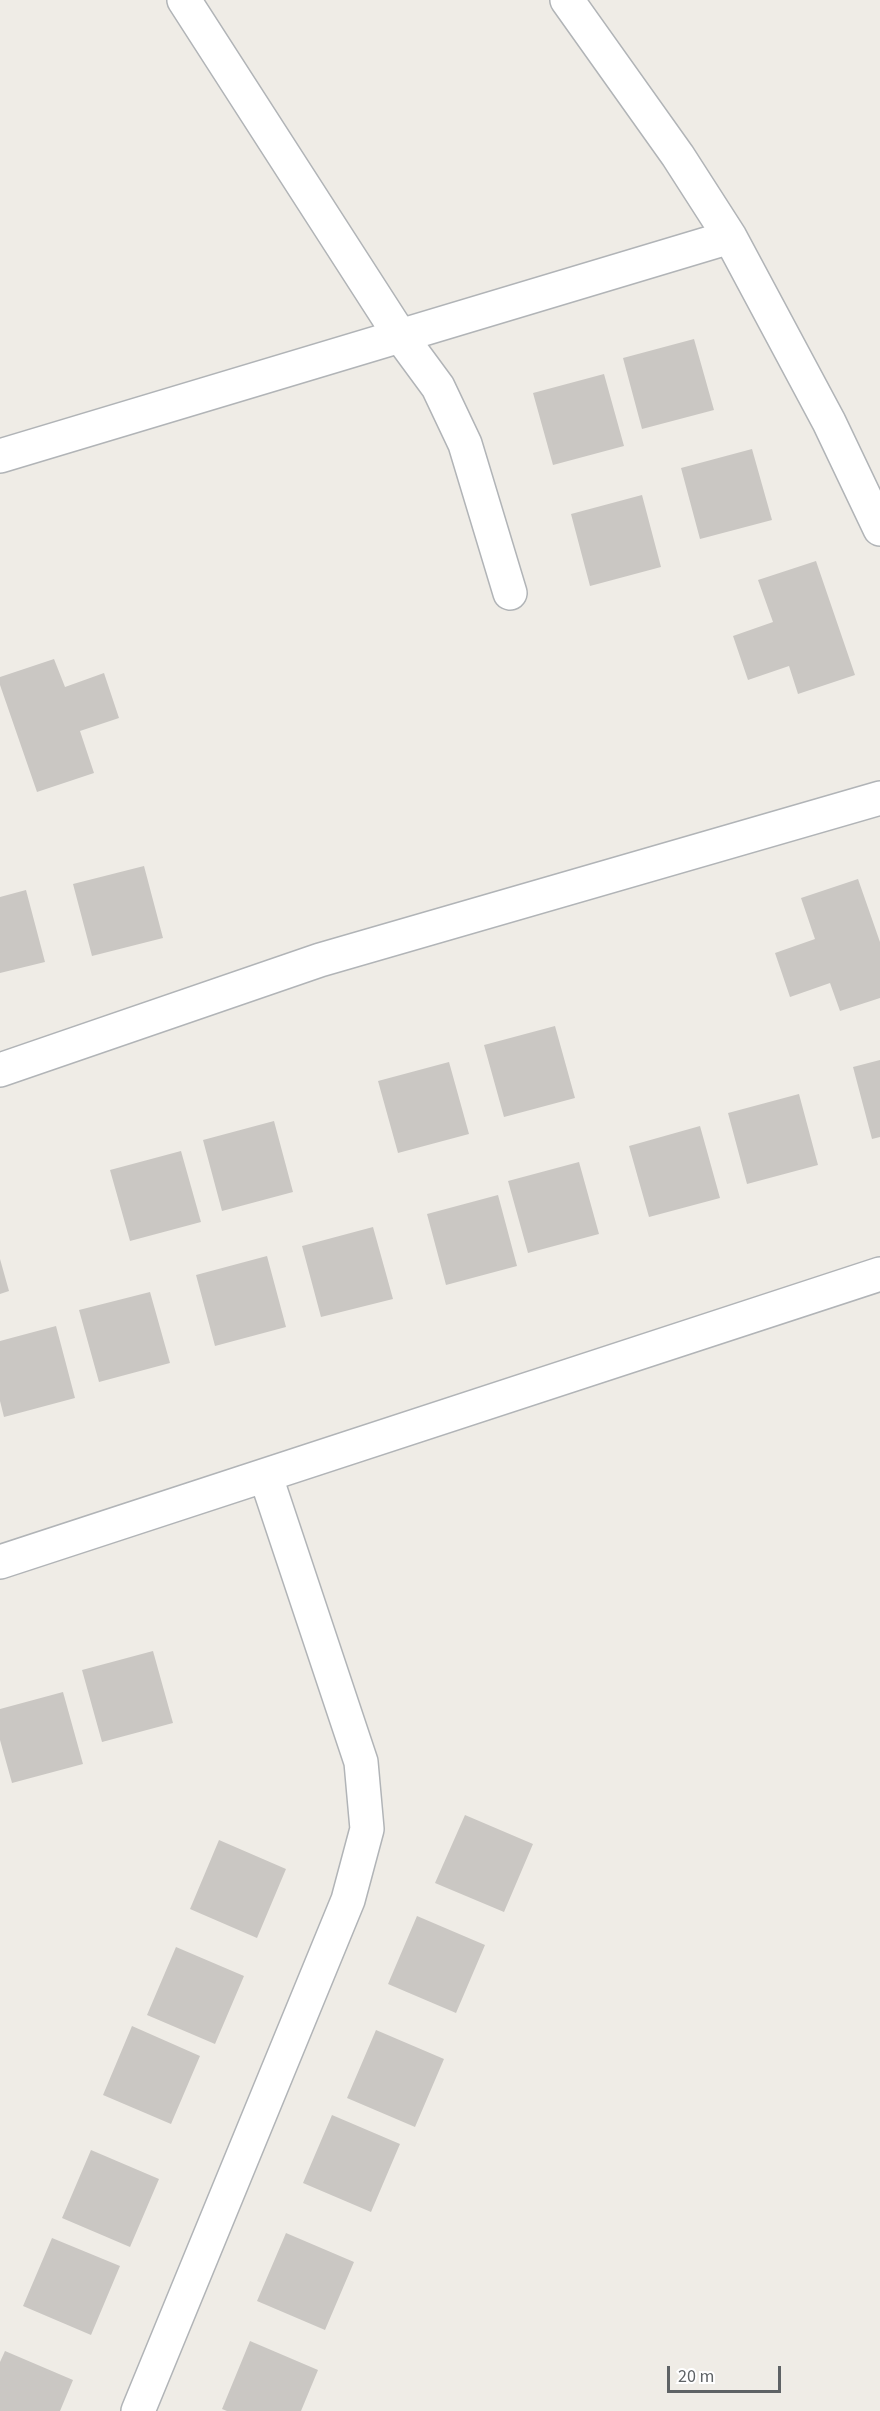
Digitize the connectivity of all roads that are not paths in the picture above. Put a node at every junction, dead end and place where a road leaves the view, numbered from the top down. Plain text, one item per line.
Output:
1 (184, 0) edge
2 (567, 0) edge
3 (730, 237) junction
4 (399, 334) junction
5 (0, 456) edge
6 (880, 529) edge
7 (510, 593) dead end
8 (880, 798) edge
9 (0, 1070) edge
10 (880, 1274) edge
11 (266, 1477) junction
12 (0, 1562) edge
13 (138, 2411) edge

1 - 4 street
2 - 3 street
3 - 4 street
3 - 6 street
4 - 5 street
4 - 7 street
8 - 9 street
10 - 11 street
11 - 12 street
11 - 13 street

